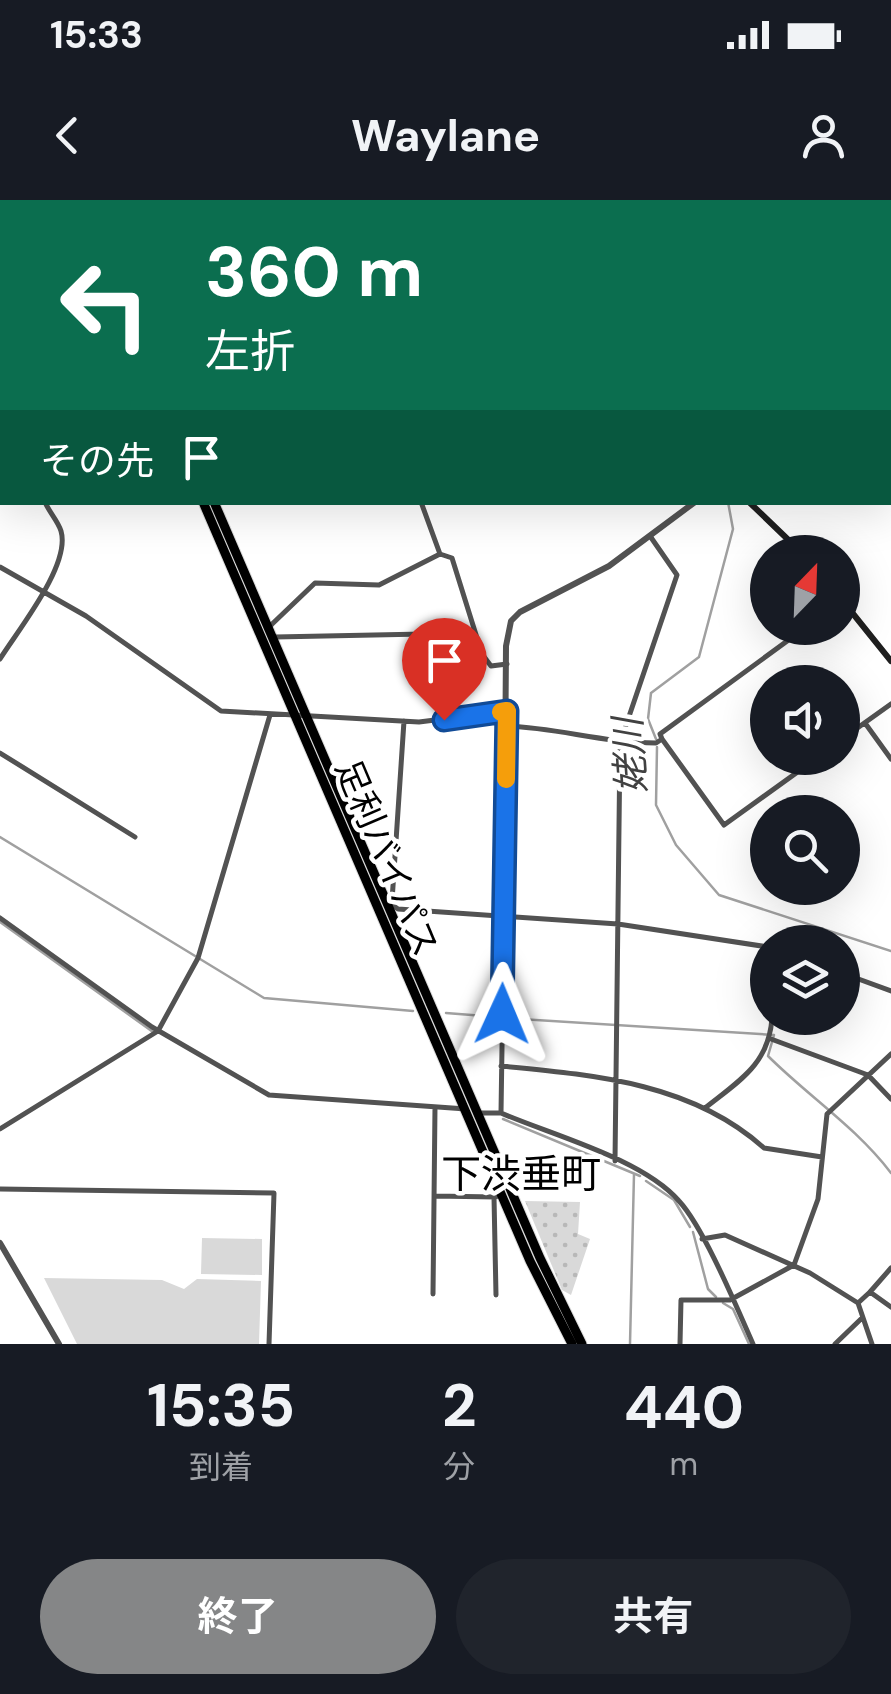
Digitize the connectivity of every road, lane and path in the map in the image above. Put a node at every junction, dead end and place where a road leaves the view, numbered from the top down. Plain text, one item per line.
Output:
1 (47, 505) edge
2 (204, 505) edge
3 (215, 505) edge
4 (422, 505) edge
5 (691, 505) edge
6 (752, 505) edge
7 (783, 535) edge
8 (650, 536) junction
9 (440, 554) junction
10 (0, 567) edge
11 (43, 592) junction
12 (860, 622) edge
13 (270, 632) junction
14 (473, 634) junction
15 (782, 645) edge
16 (0, 659) edge
17 (891, 661) edge
18 (507, 664) junction
19 (891, 704) edge
20 (507, 711) junction
21 (294, 714) junction
22 (270, 715) junction
23 (306, 717) junction
24 (404, 721) junction
25 (865, 723) junction
26 (507, 726) junction
27 (860, 726) edge
28 (662, 739) junction
29 (620, 742) junction
30 (0, 753) edge
31 (891, 759) edge
32 (793, 775) edge
33 (135, 837) dead end
34 (388, 902) junction
35 (504, 916) junction
36 (0, 918) edge
37 (618, 924) junction
38 (750, 944) edge
39 (860, 980) edge
40 (891, 991) edge
41 (158, 1031) junction
42 (771, 1035) edge
43 (771, 1039) junction
44 (891, 1054) edge
45 (502, 1066) junction
46 (868, 1075) junction
47 (616, 1077) junction
48 (891, 1099) edge
49 (435, 1107) junction
50 (464, 1108) junction
51 (705, 1108) junction
52 (477, 1113) junction
53 (500, 1113) junction
54 (0, 1129) edge
55 (822, 1157) junction
56 (616, 1161) junction
57 (0, 1189) edge
58 (434, 1196) junction
59 (498, 1196) junction
60 (700, 1239) junction
61 (0, 1243) edge
62 (794, 1266) junction
63 (891, 1268) edge
64 (870, 1292) junction
65 (433, 1294) dead end
66 (496, 1295) dead end
67 (733, 1299) junction
68 (858, 1303) junction
69 (891, 1307) edge
70 (862, 1318) junction
71 (59, 1344) edge
72 (269, 1344) edge
73 (572, 1344) edge
74 (582, 1344) edge
75 (680, 1344) edge
76 (753, 1344) edge
77 (836, 1344) edge
78 (872, 1344) edge

1 - 11 street
2 - 21 highway, 足利バイパス
3 - 13 highway, 足利バイパス
4 - 9 street
5 - 8 street
6 - 7 main road
8 - 18 street
8 - 29 street
9 - 13 street
9 - 14 street
10 - 11 street
11 - 16 street
11 - 22 street
12 - 17 main road
13 - 14 street
13 - 23 highway, 足利バイパス
14 - 18 street
15 - 28 street
18 - 20 street
19 - 25 street
20 - 24 street
20 - 26 street
21 - 22 street
21 - 23 street
21 - 50 highway, 足利バイパス
22 - 41 street
23 - 24 street
23 - 34 highway, 足利バイパス
24 - 34 street
25 - 27 street
25 - 31 street
26 - 29 street
26 - 35 street
28 - 29 street
28 - 32 street
29 - 37 street
30 - 33 street
34 - 35 street
34 - 52 highway, 足利バイパス
35 - 37 street
35 - 45 street
36 - 41 street
37 - 38 street
37 - 47 street
39 - 40 street
41 - 49 street
41 - 54 street
42 - 43 street
43 - 46 street
43 - 51 street
44 - 46 street
45 - 47 street
45 - 53 street
46 - 48 street
46 - 55 street
47 - 51 street
47 - 56 street
49 - 50 street
49 - 58 street
50 - 52 street
50 - 59 highway, 足利バイパス
51 - 55 street
52 - 53 street
52 - 74 highway, 足利バイパス
53 - 56 street
55 - 62 street
56 - 60 street
57 - 72 street
58 - 59 street
58 - 65 street
59 - 66 street
59 - 73 highway, 足利バイパス
60 - 62 street
60 - 67 street
61 - 71 street
62 - 67 street
62 - 68 street
63 - 64 street
64 - 68 street
64 - 69 street
67 - 75 street
67 - 76 street
68 - 70 street
70 - 77 street
70 - 78 street

